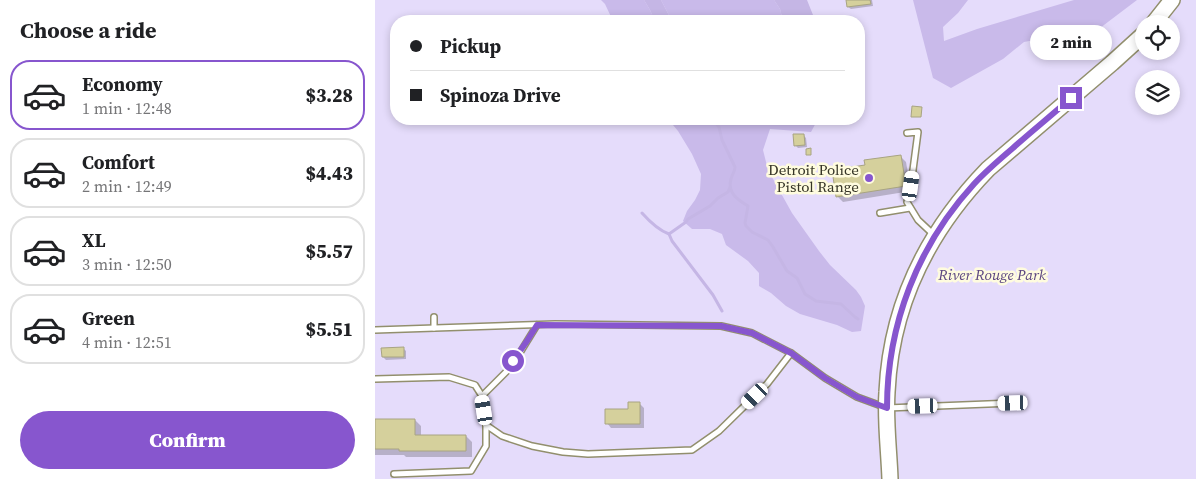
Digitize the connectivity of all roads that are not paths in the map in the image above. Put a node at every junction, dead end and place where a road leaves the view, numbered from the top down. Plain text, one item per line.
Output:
1 (1172, 0) edge
2 (1160, 15) edge
3 (1135, 42) edge
4 (907, 133) dead end
5 (910, 208) junction
6 (880, 213) dead end
7 (935, 236) junction
8 (434, 317) dead end
9 (537, 325) junction
10 (434, 328) junction
11 (375, 330) edge
12 (791, 353) junction
13 (375, 379) edge
14 (482, 396) junction
15 (1013, 403) dead end
16 (887, 408) junction
17 (487, 425) junction
18 (394, 474) dead end
19 (890, 479) edge

1 - 2 street
3 - 7 street
4 - 5 lane
5 - 6 lane
5 - 7 lane
7 - 16 street
8 - 10 lane
9 - 10 lane
9 - 12 lane
9 - 14 lane
10 - 11 lane
12 - 16 lane
12 - 17 lane
13 - 14 lane
14 - 17 lane
15 - 16 lane
16 - 19 street
17 - 18 lane

